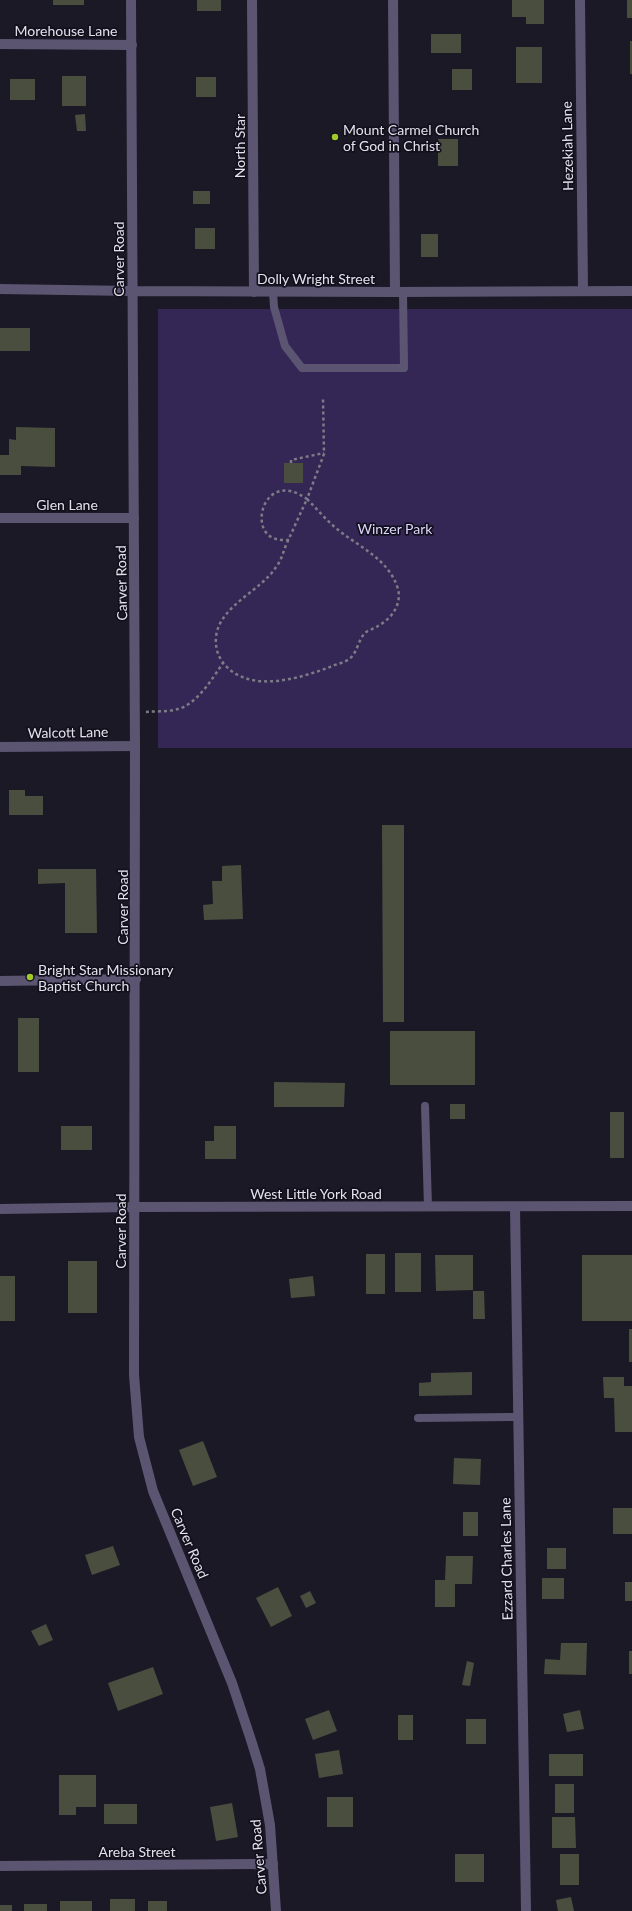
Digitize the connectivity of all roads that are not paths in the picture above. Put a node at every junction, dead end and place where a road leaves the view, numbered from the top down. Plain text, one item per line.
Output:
1 (131, 0) edge
2 (252, 0) edge
3 (393, 0) edge
4 (580, 0) edge
5 (0, 44) edge
6 (132, 45) junction
7 (0, 288) edge
8 (132, 291) junction
9 (632, 291) edge
10 (254, 292) junction
11 (273, 292) junction
12 (399, 292) junction
13 (583, 292) junction
14 (0, 518) edge
15 (134, 518) junction
16 (136, 746) junction
17 (0, 747) edge
18 (136, 979) junction
19 (0, 980) edge
20 (425, 1106) dead end
21 (632, 1206) edge
22 (134, 1207) junction
23 (428, 1207) junction
24 (515, 1207) junction
25 (0, 1209) edge
26 (518, 1417) junction
27 (418, 1418) dead end
28 (273, 1864) junction
29 (0, 1866) edge
30 (276, 1911) edge
31 (526, 1911) edge

1 - 6 street, Carver Road
2 - 10 street, North Star
3 - 12 street
4 - 13 street, Hezekiah Lane
5 - 6 street, Morehouse Lane
6 - 8 street, Carver Road
7 - 8 street, Dolly Wright Street
8 - 10 street, Dolly Wright Street
8 - 15 street, Carver Road
9 - 13 street, Dolly Wright Street
10 - 11 street, Dolly Wright Street
11 - 12 street, Dolly Wright Street
11 - 12 lane
12 - 13 street, Dolly Wright Street
14 - 15 street, Glen Lane
15 - 16 street, Carver Road
16 - 17 street, Walcott Lane
16 - 18 street, Carver Road
18 - 19 street
18 - 22 street, Carver Road
20 - 23 lane
21 - 24 street, West Little York Road
22 - 23 street, West Little York Road
22 - 25 street, West Little York Road
22 - 28 street, Carver Road
23 - 24 street, West Little York Road
24 - 26 street, Ezzard Charles Lane
26 - 27 lane
26 - 31 street, Ezzard Charles Lane
28 - 29 street, Areba Street
28 - 30 street, Carver Road

